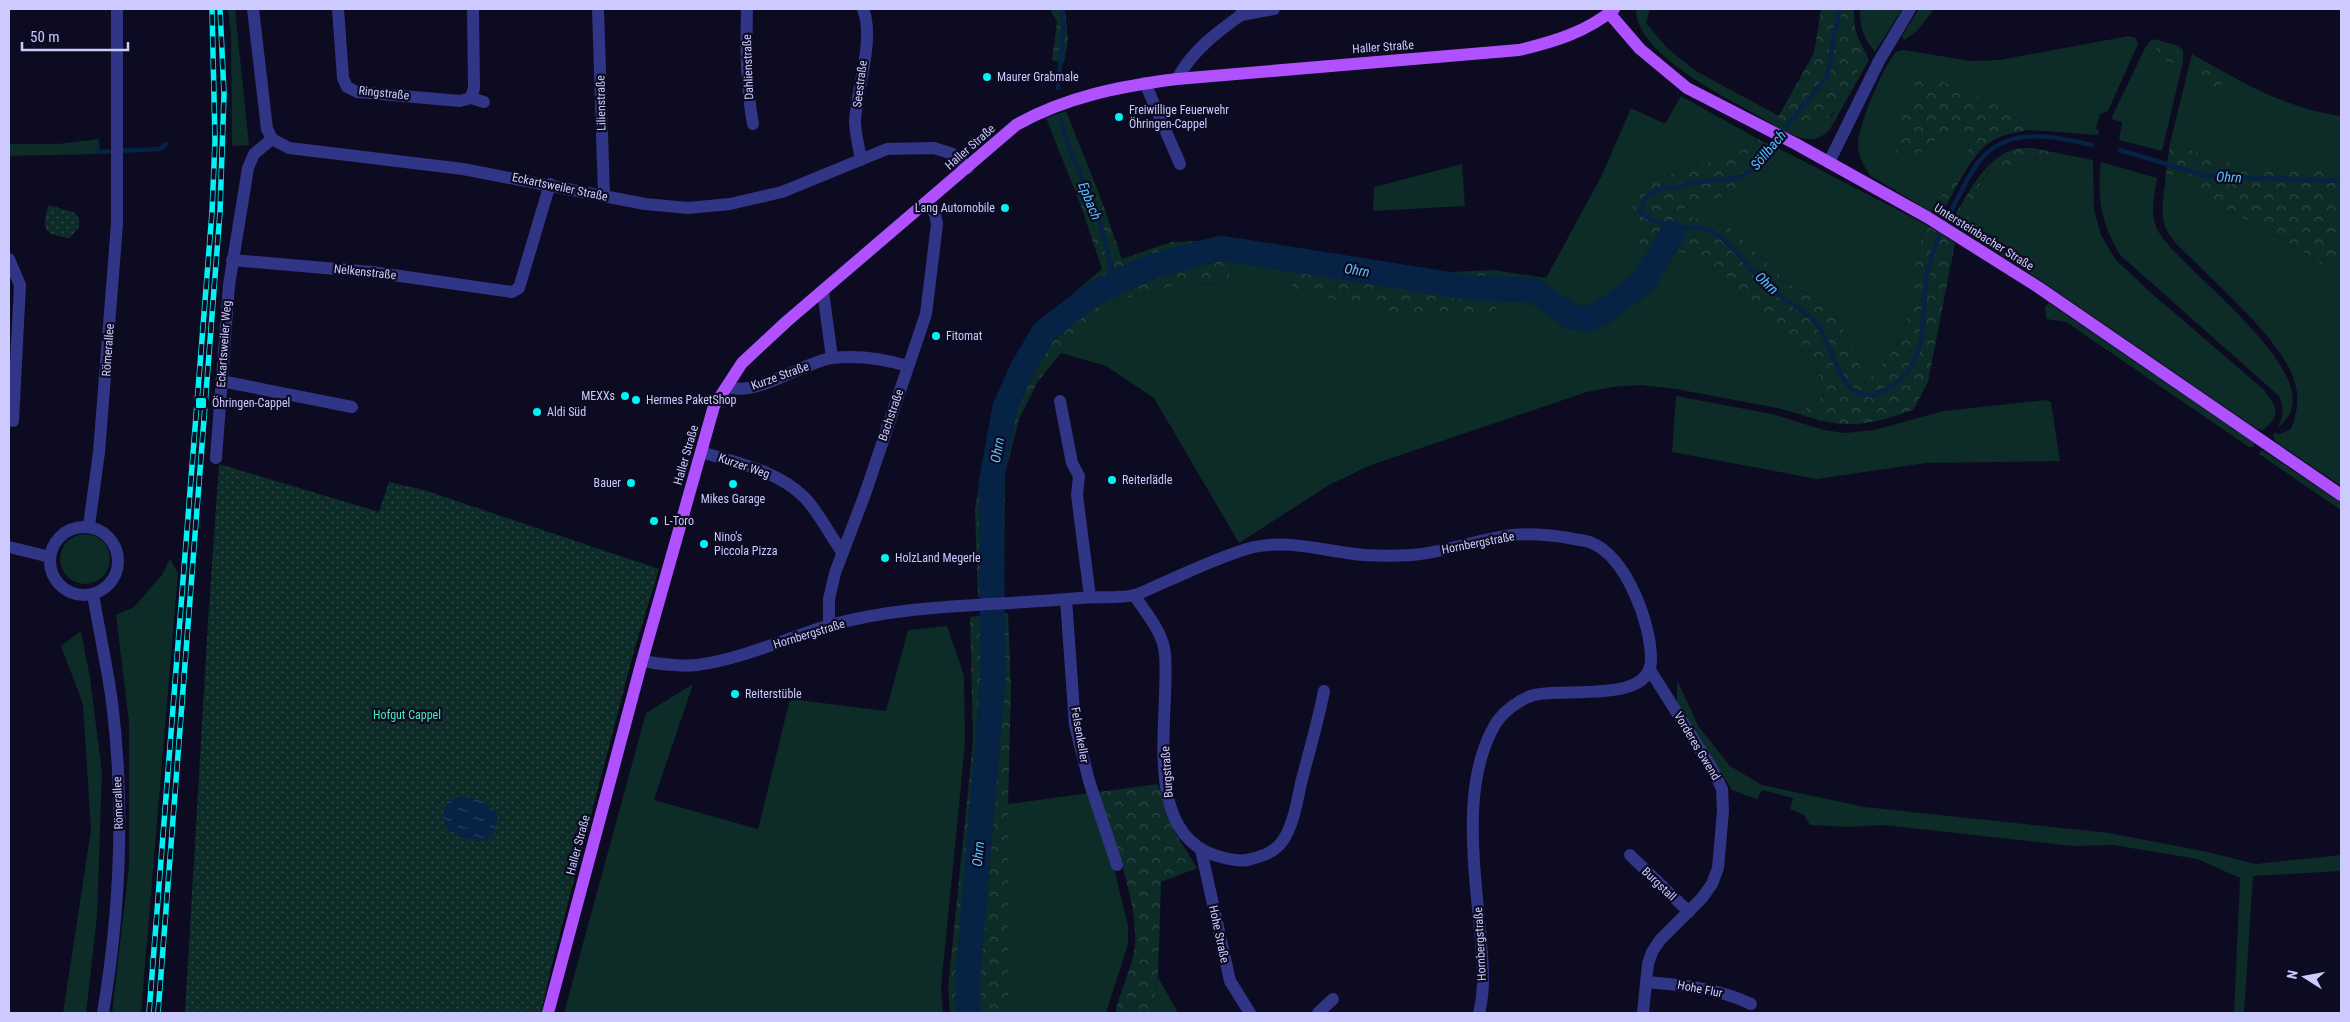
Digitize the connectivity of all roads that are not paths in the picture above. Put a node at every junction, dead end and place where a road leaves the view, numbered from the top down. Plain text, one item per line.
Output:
1 (117, 9) edge
2 (252, 9) edge
3 (338, 9) edge
4 (473, 9) edge
5 (598, 9) edge
6 (747, 9) edge
7 (863, 9) edge
8 (1274, 9) edge
9 (1910, 9) edge
10 (1611, 11) edge
11 (1242, 12) edge
12 (1177, 79) junction
13 (1145, 83) junction
14 (471, 98) junction
15 (484, 102) dead end
16 (753, 124) dead end
17 (272, 139) junction
18 (861, 160) junction
19 (1829, 162) junction
20 (1180, 164) dead end
21 (968, 168) junction
22 (550, 184) junction
23 (604, 196) junction
24 (927, 203) junction
25 (9, 259) edge
26 (232, 260) junction
27 (824, 291) junction
28 (832, 358) junction
29 (908, 366) junction
30 (221, 381) junction
31 (12, 385) edge
32 (727, 386) junction
33 (1060, 401) dead end
34 (352, 406) dead end
35 (13, 421) dead end
36 (701, 452) junction
37 (216, 458) dead end
38 (2341, 495) edge
39 (89, 526) junction
40 (9, 547) edge
41 (842, 552) junction
42 (50, 557) junction
43 (93, 594) junction
44 (1134, 595) junction
45 (1090, 597) junction
46 (1066, 599) junction
47 (828, 626) junction
48 (642, 661) junction
49 (1650, 670) junction
50 (1324, 691) dead end
51 (1201, 850) junction
52 (1630, 855) dead end
53 (1117, 865) dead end
54 (1688, 912) junction
55 (1646, 982) junction
56 (1333, 999) dead end
57 (1752, 1004) dead end
58 (103, 1013) edge
59 (548, 1013) edge
60 (1250, 1013) edge
61 (1318, 1013) edge
62 (1479, 1013) edge
63 (1643, 1013) edge

1 - 39 street, Römerallee
2 - 17 street
3 - 14 street, Ringstraße
4 - 14 street
5 - 23 street, Lilienstraße
6 - 16 street, Dahlienstraße
7 - 18 street, Seestraße
8 - 11 street
9 - 19 street
10 - 12 main road, Haller Straße
10 - 19 main road, Untersteinbacher Straße
11 - 12 street
12 - 13 main road, Haller Straße
13 - 20 street
13 - 21 main road, Haller Straße
14 - 15 street, Ringstraße
17 - 22 street, Eckartsweiler Straße
17 - 26 street
18 - 21 street, Eckartsweiler Straße
18 - 23 street, Eckartsweiler Straße
19 - 38 main road, Untersteinbacher Straße
21 - 24 main road, Haller Straße
22 - 23 street, Eckartsweiler Straße
22 - 26 street, Nelkenstraße
24 - 27 main road, Haller Straße
24 - 29 street, Bachstraße
25 - 31 street
26 - 30 street, Eckartsweiler Weg
27 - 28 street
27 - 32 main road, Haller Straße
28 - 29 street, Kurze Straße
28 - 32 street, Kurze Straße
29 - 41 street, Bachstraße
30 - 34 street
30 - 37 street, Eckartsweiler Weg
31 - 35 street
32 - 36 main road, Haller Straße
33 - 45 street
36 - 41 street, Kurzer Weg
36 - 48 main road, Haller Straße
39 - 42 street
39 - 43 street
40 - 42 street
41 - 47 street, Bachstraße
42 - 43 street
43 - 58 street, Römerallee
44 - 45 street, Hornbergstraße
44 - 49 street, Hornbergstraße
44 - 51 street, Burgstraße
45 - 46 street, Hornbergstraße
46 - 47 street, Hornbergstraße
46 - 53 street, Felsenkeller
47 - 48 street, Hornbergstraße
48 - 59 main road, Haller Straße
49 - 54 street, Vorderes Gwend
49 - 62 street, Hornbergstraße
50 - 51 street, Burgstraße
51 - 60 street, Hohe Straße
52 - 54 street, Burgstall
54 - 55 street, Vorderes Gwend
55 - 57 street, Hohe Flur
55 - 63 street, Vorderes Gwend
56 - 61 street

